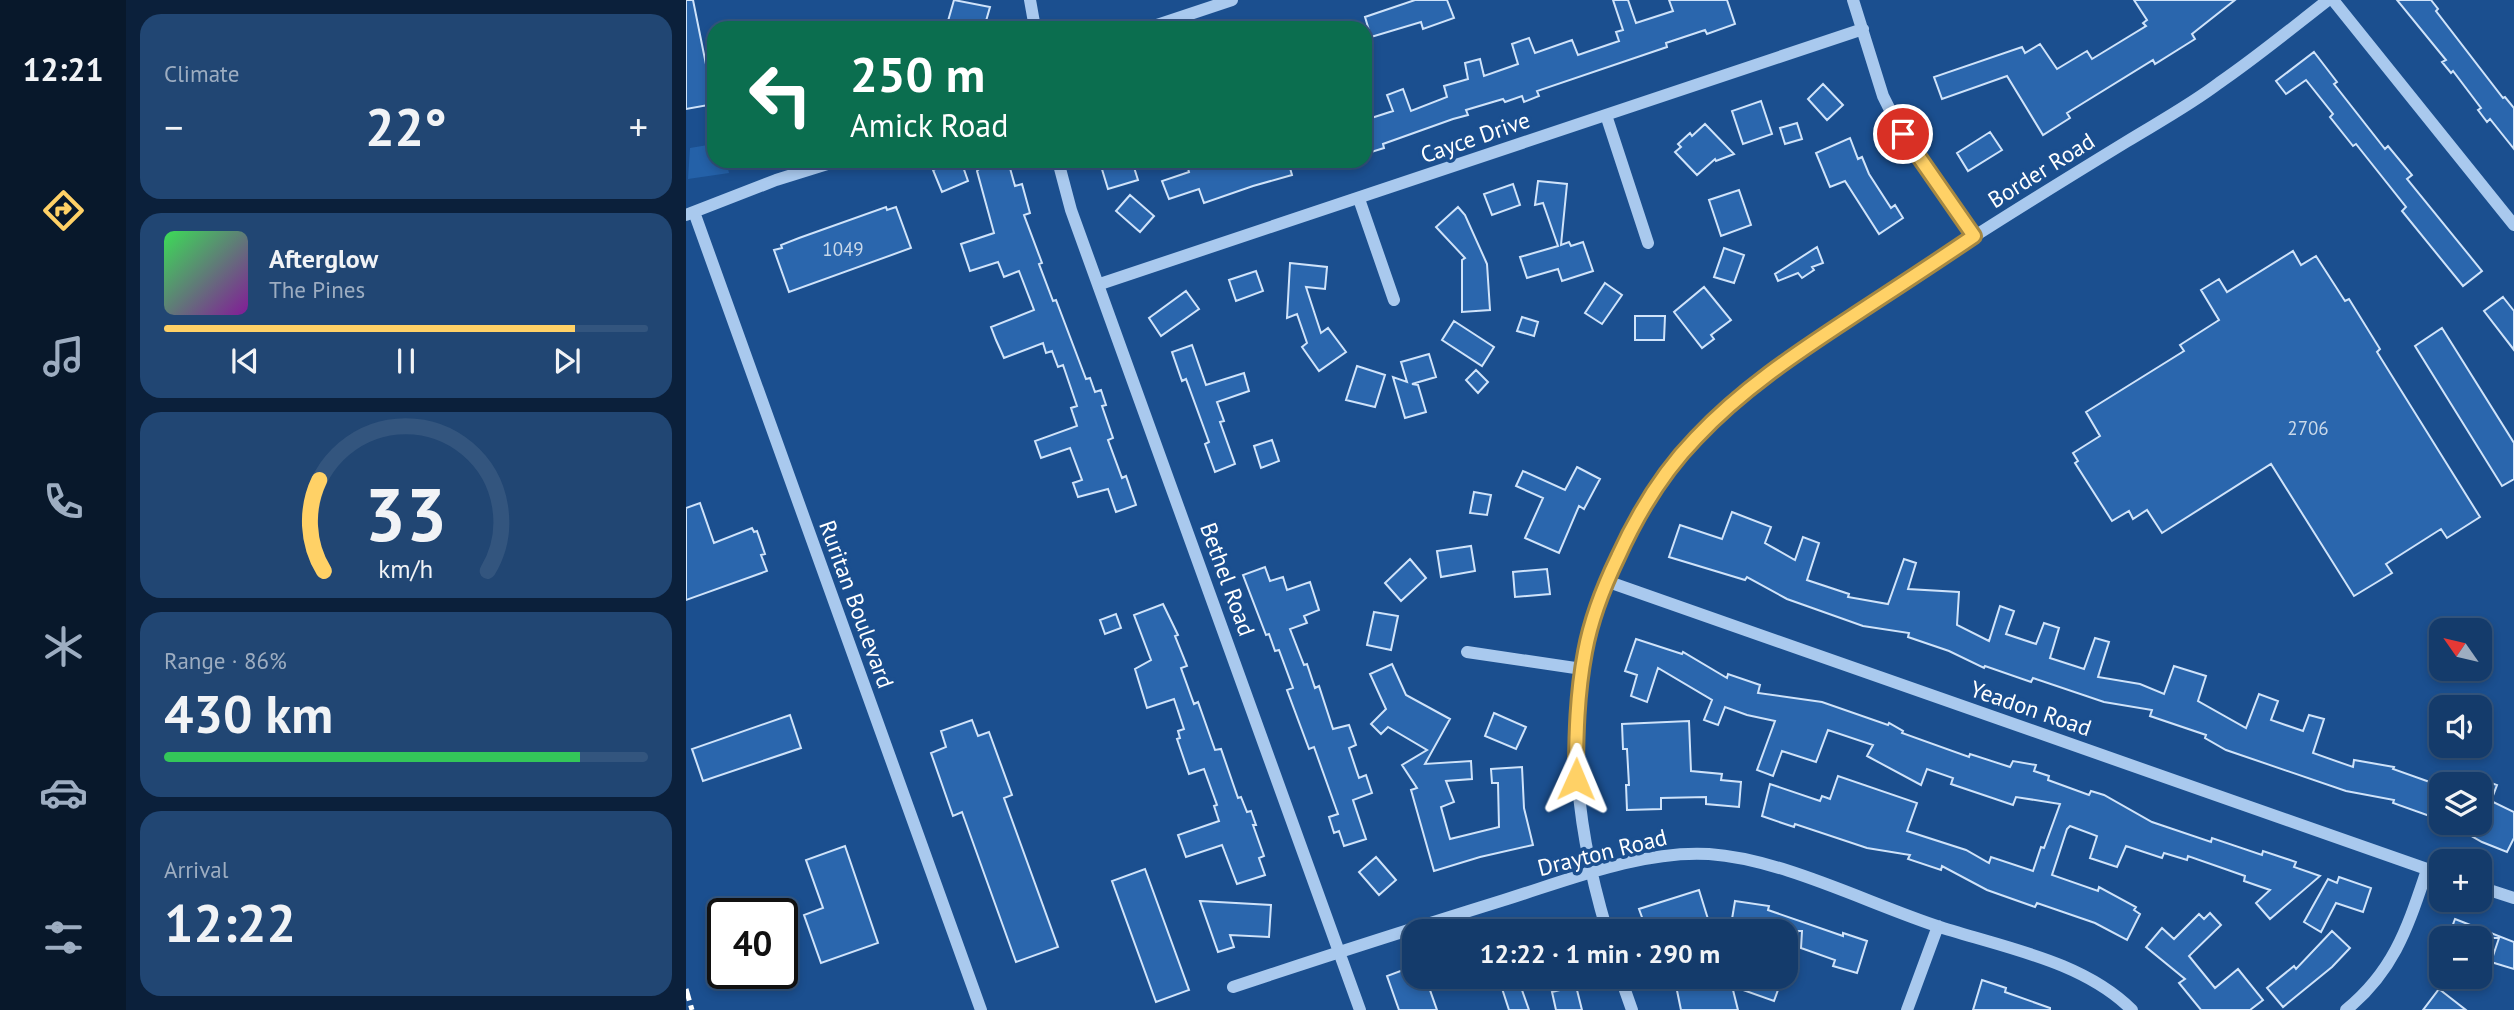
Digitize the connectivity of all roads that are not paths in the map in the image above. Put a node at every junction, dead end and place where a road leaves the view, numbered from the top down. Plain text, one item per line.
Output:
1 (1030, 0) edge
2 (1232, 0) edge
3 (1853, 0) edge
4 (2330, 0) edge
5 (1034, 21) edge
6 (1169, 21) edge
7 (1863, 29) junction
8 (1606, 115) junction
9 (815, 168) edge
10 (1060, 168) edge
11 (1359, 199) junction
12 (690, 214) edge
13 (2514, 225) edge
14 (1974, 236) junction
15 (1648, 243) dead end
16 (1100, 284) junction
17 (1394, 300) dead end
18 (1606, 582) junction
19 (1467, 652) dead end
20 (1582, 669) junction
21 (2427, 870) joint
22 (1591, 873) junction
23 (2492, 891) edge
24 (2514, 898) edge
25 (1604, 919) edge
26 (1938, 926) junction
27 (1339, 951) junction
28 (1233, 988) dead end
29 (1625, 989) edge
30 (981, 1010) edge
31 (1360, 1010) edge
32 (1632, 1010) edge
33 (1907, 1010) edge
34 (2132, 1010) edge
35 (2346, 1010) edge

1 - 5 street
2 - 6 street
3 - 7 street
4 - 13 street
4 - 14 street, Border Road
7 - 8 street, Cayce Drive
7 - 14 street
8 - 11 street, Cayce Drive
8 - 15 street
9 - 12 street
10 - 16 street, Bethel Road
11 - 16 street, Cayce Drive
11 - 17 street
12 - 30 street, Ruritan Boulevard
14 - 18 street, Border Road
16 - 27 street, Bethel Road
18 - 20 street, Border Road
18 - 21 street, Yeadon Road
19 - 20 street
20 - 22 street, Border Road
21 - 35 street
22 - 25 street, Border Road
22 - 26 street, Drayton Road
22 - 27 street, Drayton Road
23 - 24 street
26 - 33 street
26 - 34 street, Drayton Road
27 - 28 street, Drayton Road
27 - 31 street, Bethel Road
29 - 32 street

